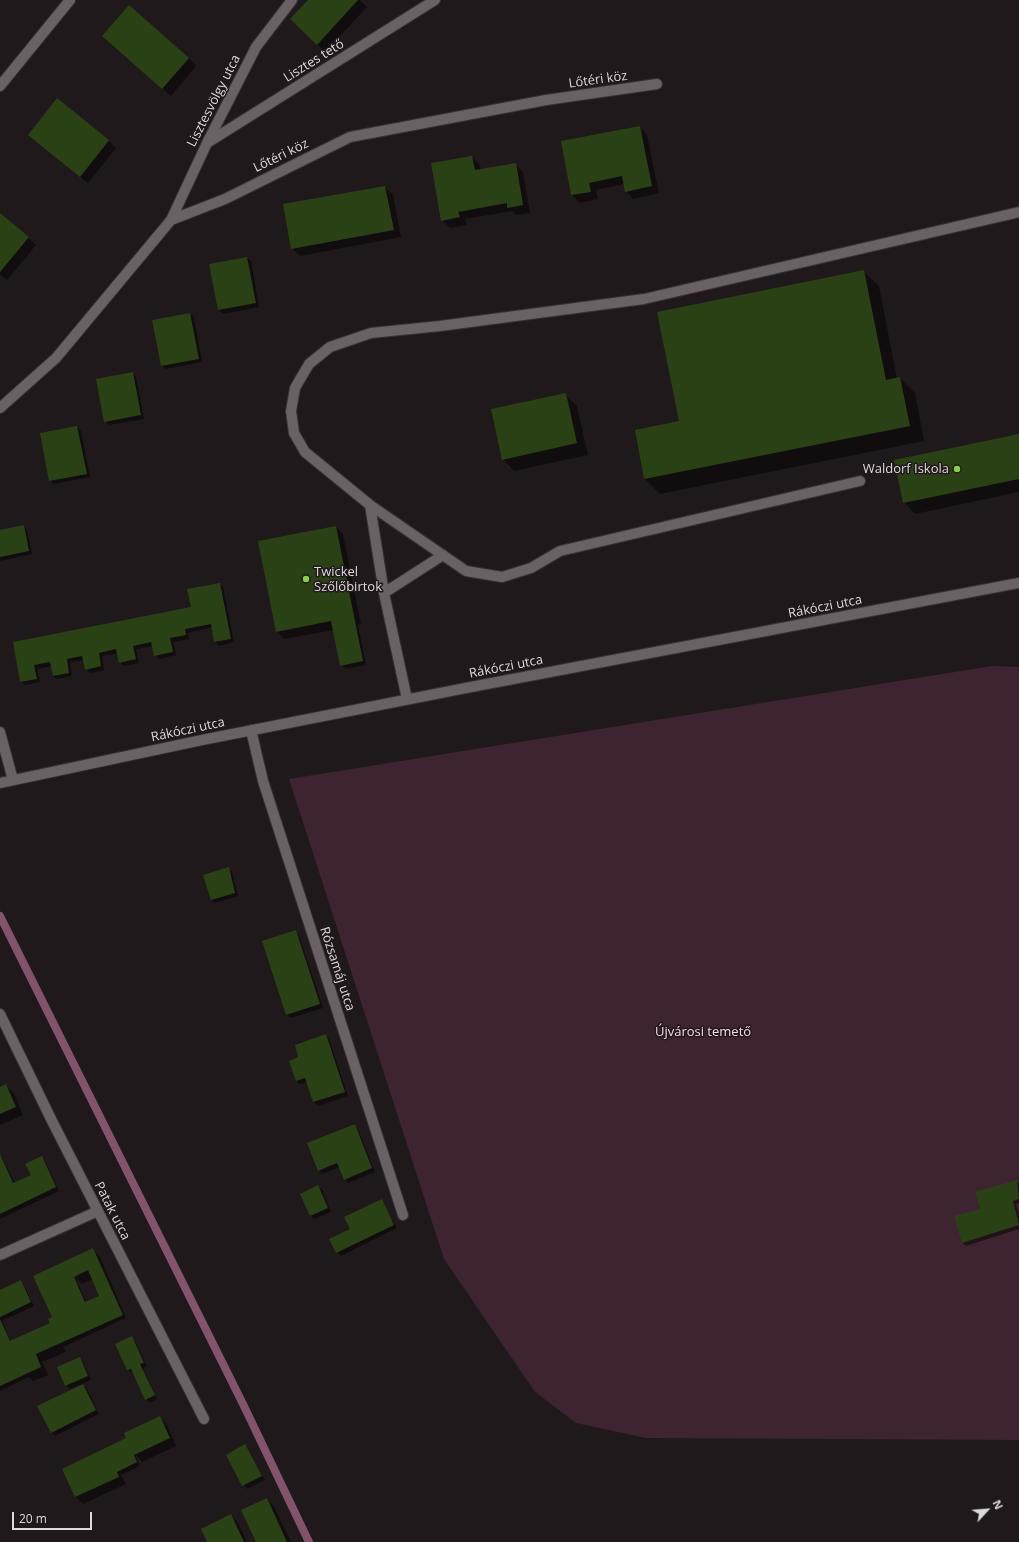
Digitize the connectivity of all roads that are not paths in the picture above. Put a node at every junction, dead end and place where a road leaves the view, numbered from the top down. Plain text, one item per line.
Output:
1 (70, 0) edge
2 (292, 0) edge
3 (435, 0) edge
4 (657, 84) dead end
5 (0, 86) edge
6 (207, 143) junction
7 (1019, 212) edge
8 (171, 220) junction
9 (0, 408) edge
10 (860, 481) dead end
11 (370, 505) junction
12 (444, 555) junction
13 (1018, 584) edge
14 (384, 593) junction
15 (407, 699) junction
16 (251, 730) junction
17 (0, 732) edge
18 (13, 780) junction
19 (0, 783) edge
20 (0, 1014) edge
21 (98, 1211) junction
22 (403, 1215) dead end
23 (0, 1256) edge
24 (204, 1419) dead end

1 - 5 street
2 - 6 street, Lisztesvölgy utca
3 - 6 street, Lisztes tető
4 - 8 street, Lőtéri köz
6 - 8 street, Lisztesvölgy utca
7 - 11 street
8 - 9 street, Lőtéri köz
10 - 12 street
11 - 12 street
11 - 14 street
12 - 14 street
13 - 15 street, Rákóczi utca
14 - 15 street
15 - 16 street, Rákóczi utca
16 - 18 street, Rákóczi utca
16 - 22 street, Rózsamáj utca
17 - 18 street
18 - 19 street, Rákóczi utca
20 - 21 street, Patak utca
21 - 23 street
21 - 24 street, Patak utca

